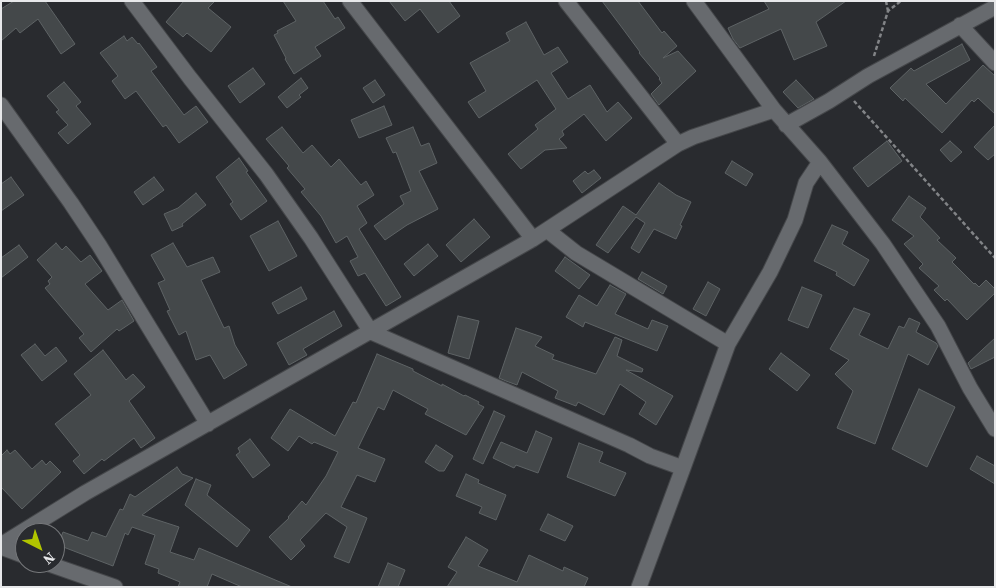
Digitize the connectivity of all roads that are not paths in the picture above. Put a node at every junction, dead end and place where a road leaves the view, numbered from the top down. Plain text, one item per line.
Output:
1 (132, 1) edge
2 (350, 1) edge
3 (566, 1) edge
4 (694, 1) edge
5 (995, 7) edge
6 (960, 25) junction
7 (995, 63) edge
8 (1, 105) edge
9 (774, 110) junction
10 (786, 125) junction
11 (678, 144) junction
12 (820, 162) junction
13 (547, 230) junction
14 (533, 239) junction
15 (371, 332) junction
16 (728, 344) junction
17 (208, 424) junction
18 (995, 429) edge
19 (683, 468) junction
20 (1, 546) edge
21 (15, 552) edge
22 (65, 570) edge
23 (115, 587) edge
24 (639, 587) edge

1 - 15 street
2 - 14 street
3 - 11 street
4 - 9 street
5 - 6 street
6 - 7 street
6 - 10 street
8 - 17 street
9 - 10 street
9 - 11 street
10 - 12 street
11 - 13 street
12 - 16 street
12 - 18 street
13 - 14 street
13 - 16 street
14 - 15 street
15 - 17 street
15 - 19 street
16 - 19 street
17 - 20 street
19 - 24 street
20 - 21 street
22 - 23 street

